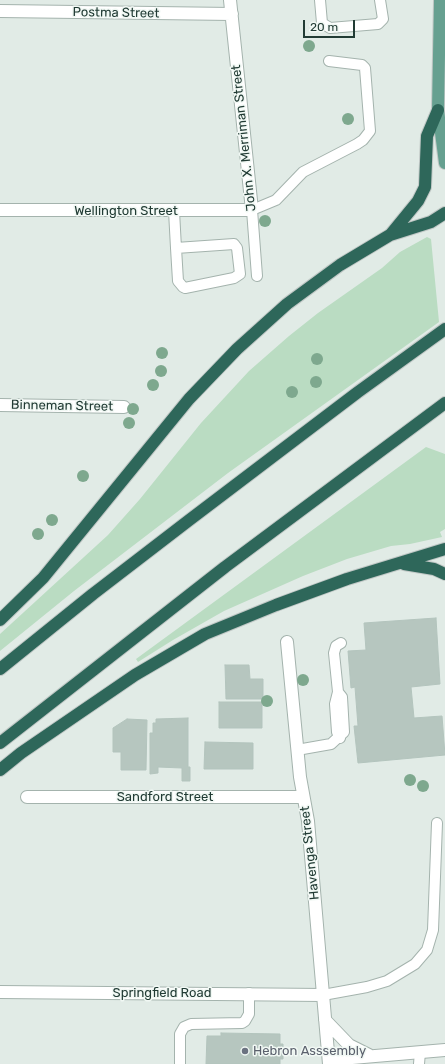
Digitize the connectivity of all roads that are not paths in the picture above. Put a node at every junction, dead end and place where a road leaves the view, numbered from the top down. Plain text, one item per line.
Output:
1 (230, 0) edge
2 (320, 0) edge
3 (380, 0) edge
4 (440, 0) edge
5 (0, 11) edge
6 (232, 14) junction
7 (329, 61) dead end
8 (438, 110) junction
9 (445, 163) edge
10 (0, 210) edge
11 (252, 210) junction
12 (174, 211) junction
13 (445, 213) edge
14 (390, 235) junction
15 (176, 248) junction
16 (257, 276) dead end
17 (445, 329) edge
18 (445, 404) edge
19 (0, 405) edge
20 (124, 407) dead end
21 (445, 549) edge
22 (397, 563) junction
23 (445, 574) edge
24 (0, 620) edge
25 (287, 642) dead end
26 (341, 643) dead end
27 (0, 669) edge
28 (0, 743) edge
29 (297, 750) junction
30 (0, 770) edge
31 (26, 796) dead end
32 (304, 797) junction
33 (438, 823) dead end
34 (0, 992) edge
35 (249, 993) junction
36 (323, 995) junction
37 (325, 1020) junction
38 (445, 1050) edge
39 (371, 1056) junction
40 (419, 1058) edge
41 (329, 1062) edge
42 (180, 1064) edge

1 - 6 street, John X. Merriman Street
2 - 3 lane
4 - 8 main road
5 - 6 street, Postma Street
6 - 11 street, John X. Merriman Street
7 - 11 lane
8 - 9 main road
8 - 14 highway
10 - 12 street, Wellington Street
11 - 12 street, Wellington Street
11 - 16 lane, John X. Merriman Street
12 - 15 lane
13 - 14 highway
14 - 24 highway
15 - 15 lane
17 - 27 highway
18 - 28 highway
19 - 20 street, Binneman Street
21 - 22 highway
22 - 23 highway
22 - 30 highway
25 - 29 street, Havenga Street
26 - 29 lane
29 - 32 street, Havenga Street
31 - 32 street, Sandford Street
32 - 36 street, Havenga Street
33 - 36 lane
34 - 35 street, Springfield Road
35 - 36 street, Springfield Road
35 - 42 lane
36 - 37 street, Havenga Street
37 - 39 street
37 - 41 street, Havenga Street
38 - 40 street
39 - 40 street
39 - 41 street

